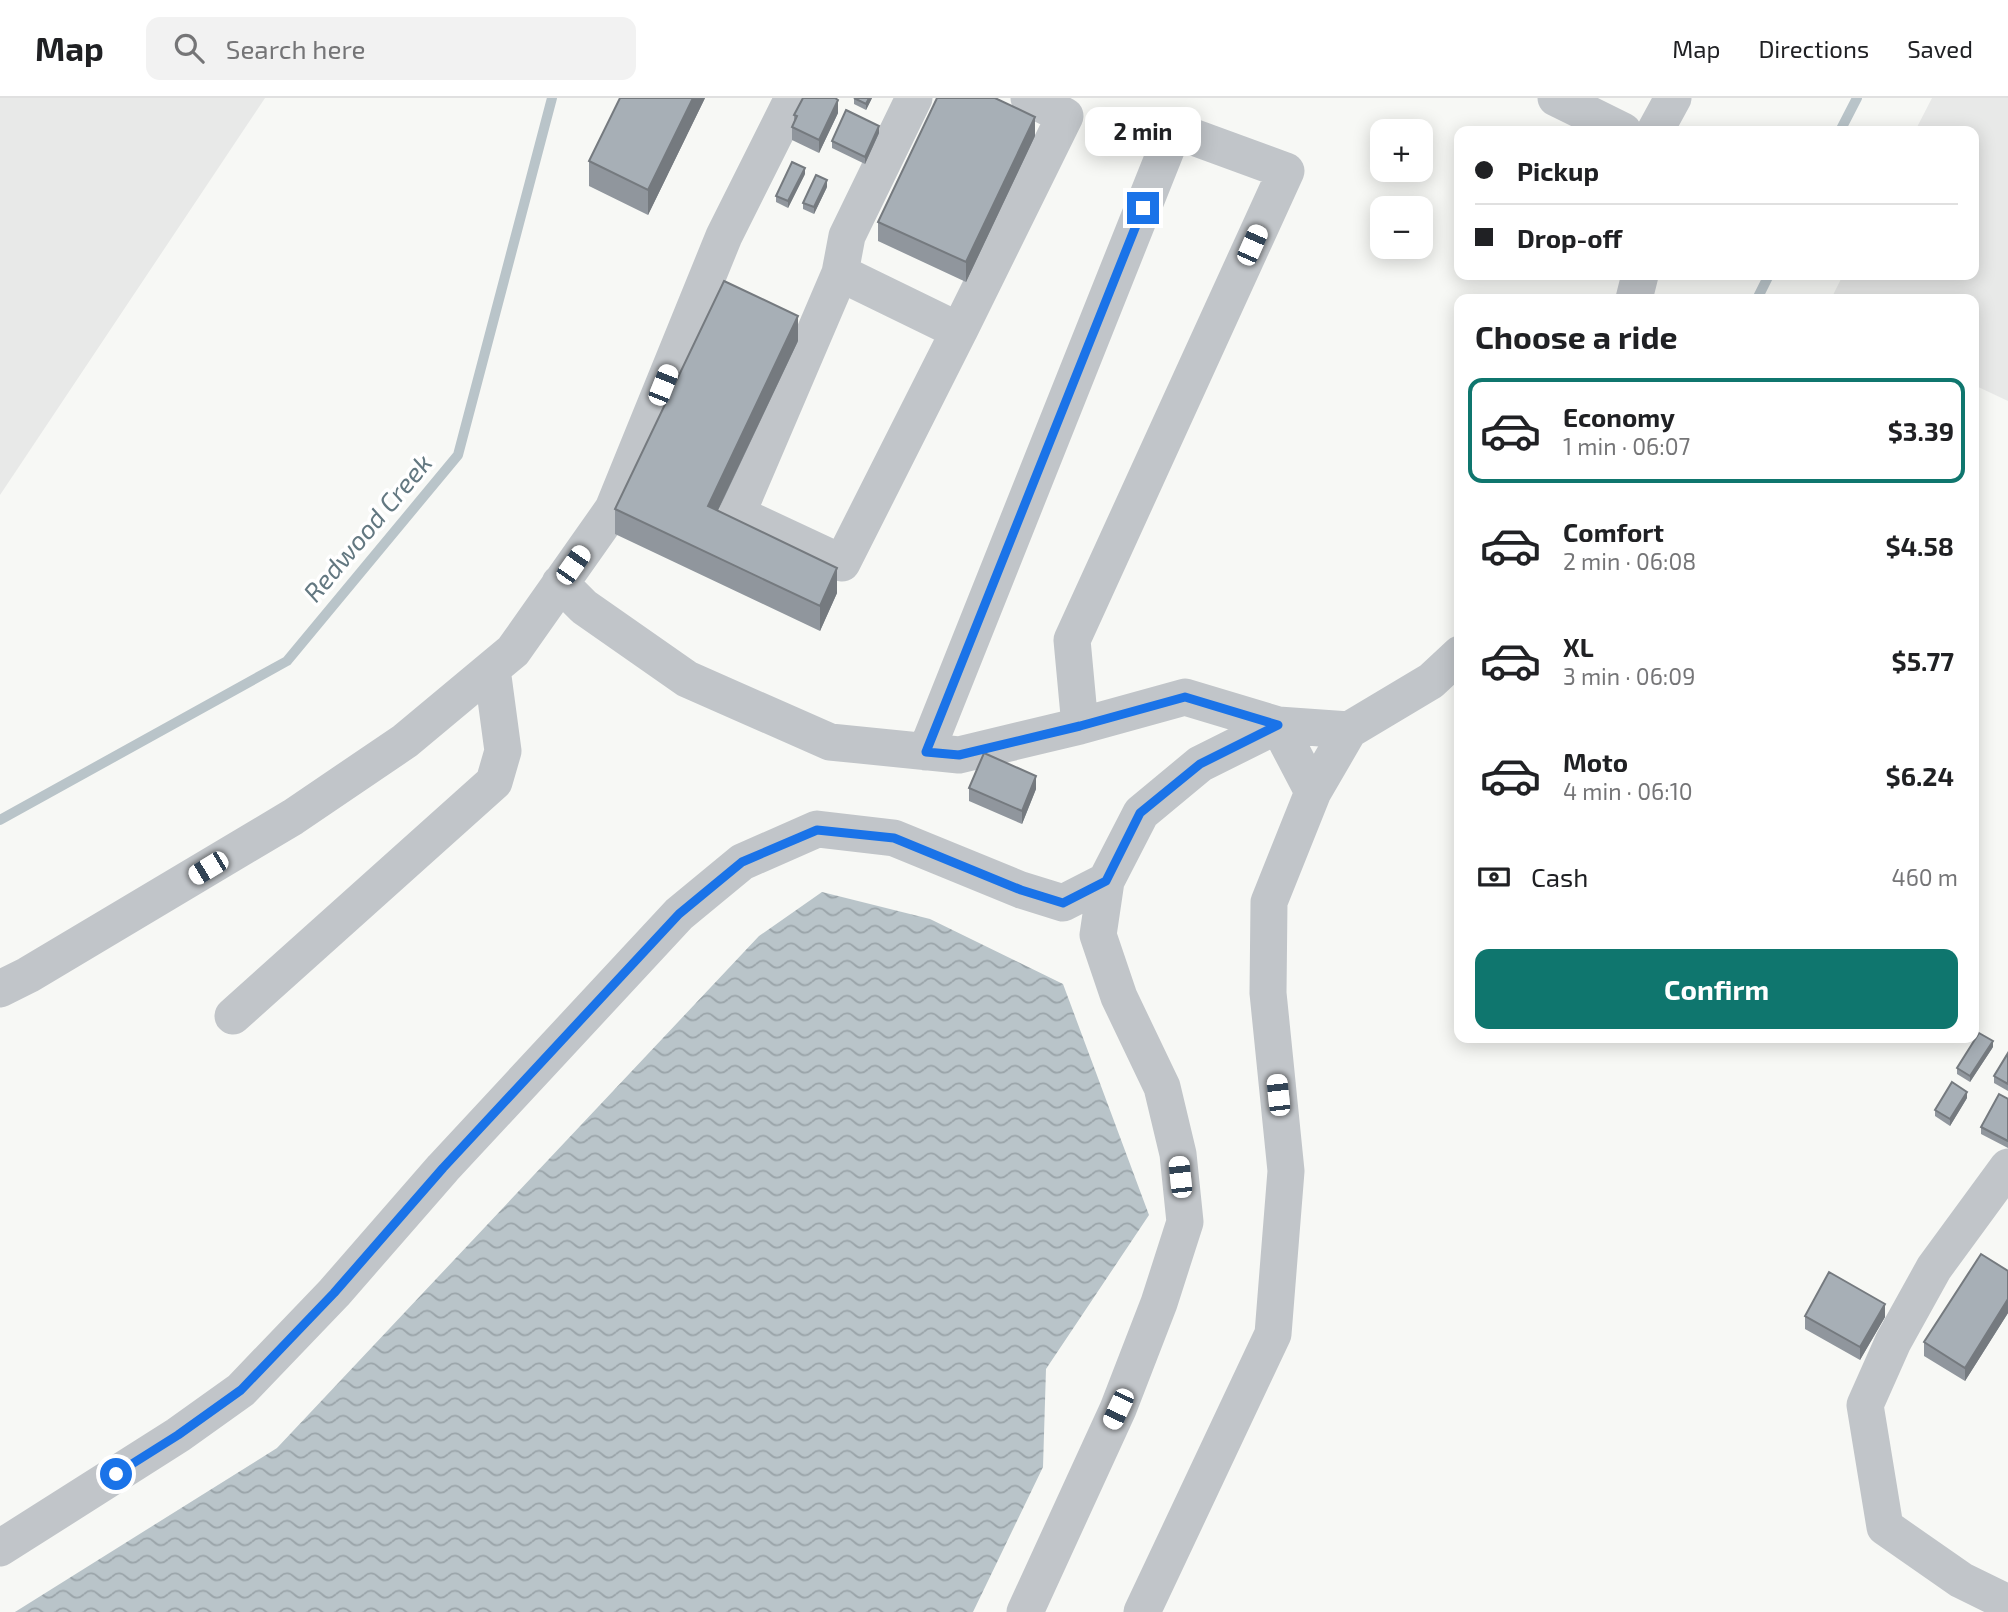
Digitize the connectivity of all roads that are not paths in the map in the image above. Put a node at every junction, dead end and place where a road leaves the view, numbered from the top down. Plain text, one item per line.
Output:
1 (793, 98) edge
2 (914, 98) edge
3 (1029, 98) edge
4 (1556, 98) edge
5 (1673, 98) edge
6 (1070, 107) edge
7 (1613, 126) edge
8 (1658, 126) edge
9 (840, 273) junction
10 (959, 331) junction
11 (560, 583) junction
12 (1454, 660) edge
13 (492, 669) junction
14 (1278, 725) junction
15 (1080, 726) junction
16 (1349, 730) junction
17 (926, 752) junction
18 (1313, 793) junction
19 (1106, 881) junction
20 (1063, 903) junction
21 (1098, 934) junction
22 (0, 989) edge
23 (233, 1016) dead end
24 (2008, 1167) edge
25 (0, 1548) edge
26 (2008, 1603) edge
27 (1025, 1612) edge
28 (1142, 1612) edge

1 - 11 street
2 - 9 street
3 - 6 street
4 - 7 street
5 - 8 street
6 - 10 street
9 - 10 street
9 - 10 street
11 - 13 street
11 - 17 street
12 - 16 street
13 - 22 street
13 - 23 street
14 - 15 street
14 - 16 street
14 - 18 street
14 - 19 street
15 - 17 street
15 - 17 street
16 - 18 street
18 - 28 street
19 - 20 street
19 - 21 street
20 - 21 street
20 - 25 street
21 - 27 street
24 - 26 street

